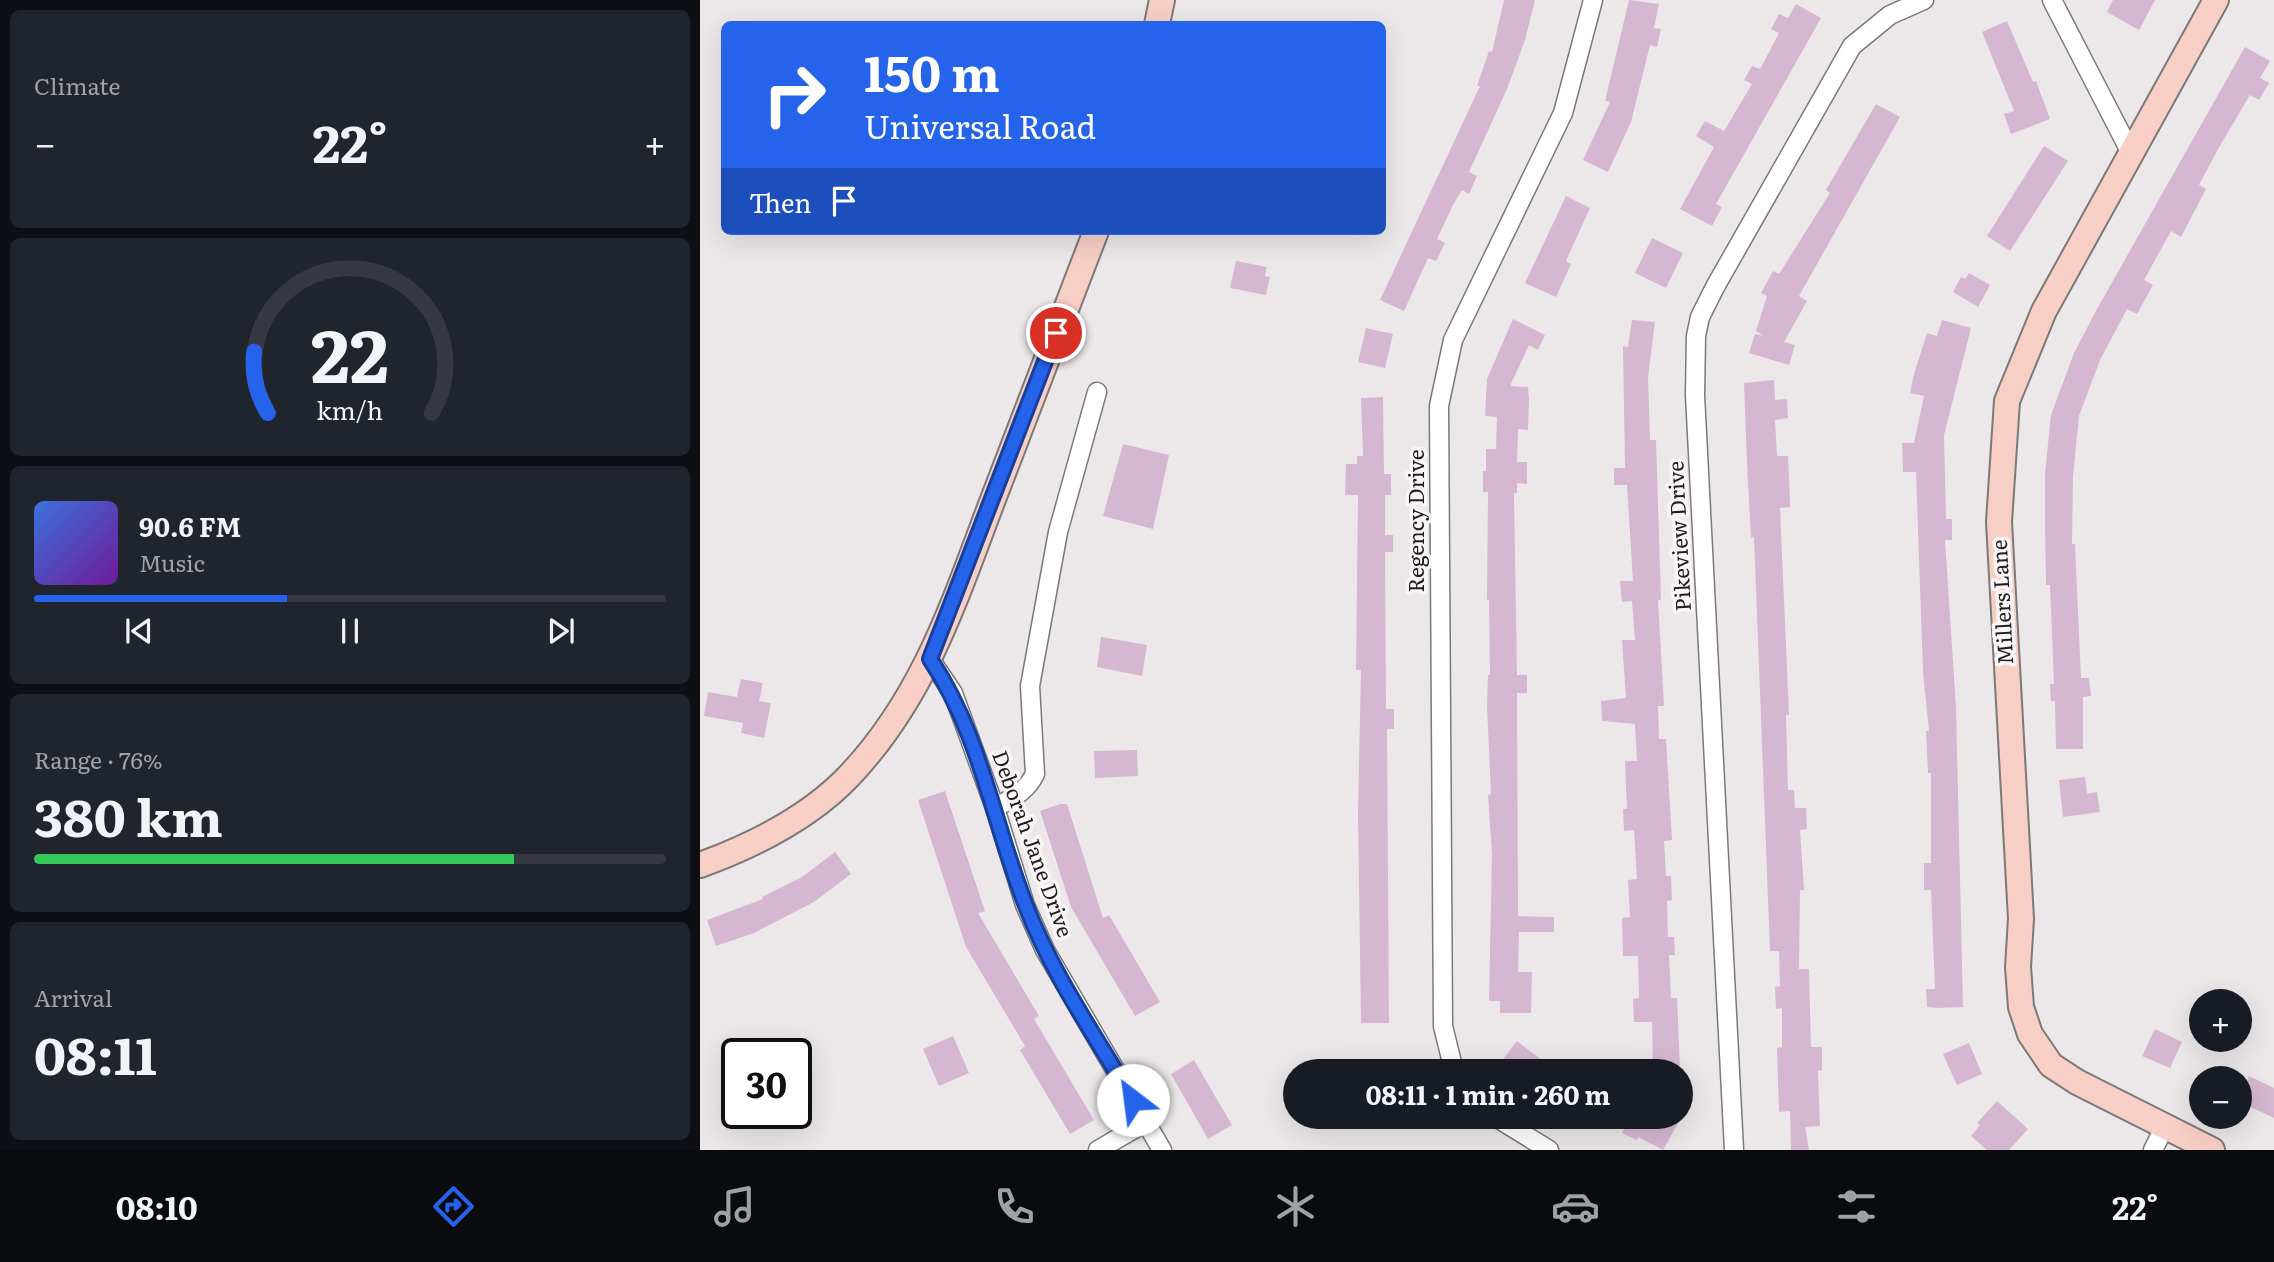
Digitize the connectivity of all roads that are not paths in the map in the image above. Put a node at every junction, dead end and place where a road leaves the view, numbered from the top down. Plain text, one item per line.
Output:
1 (1162, 0) edge
2 (1593, 0) edge
3 (1924, 0) edge
4 (2052, 0) edge
5 (2216, 0) edge
6 (1158, 21) edge
7 (2132, 156) junction
8 (1094, 235) edge
9 (1097, 392) dead end
10 (930, 659) junction
11 (995, 808) junction
12 (700, 865) edge
13 (1451, 1059) edge
14 (1146, 1122) junction
15 (2165, 1126) junction
16 (1515, 1129) edge
17 (1098, 1150) edge
18 (1163, 1150) edge
19 (1549, 1150) edge
20 (1734, 1150) edge
21 (2153, 1150) edge
22 (2212, 1150) edge

1 - 6 street
2 - 13 street, Regency Drive
3 - 20 street, Pikeview Drive
4 - 7 street
5 - 7 street, Millers Lane
7 - 15 street, Millers Lane
8 - 10 street
9 - 11 street
10 - 11 street, Deborah Jane Drive
10 - 12 street
11 - 14 street, Deborah Jane Drive
14 - 17 street
14 - 18 street, Deborah Jane Drive
15 - 21 street
15 - 22 street, Millers Lane
16 - 19 street

